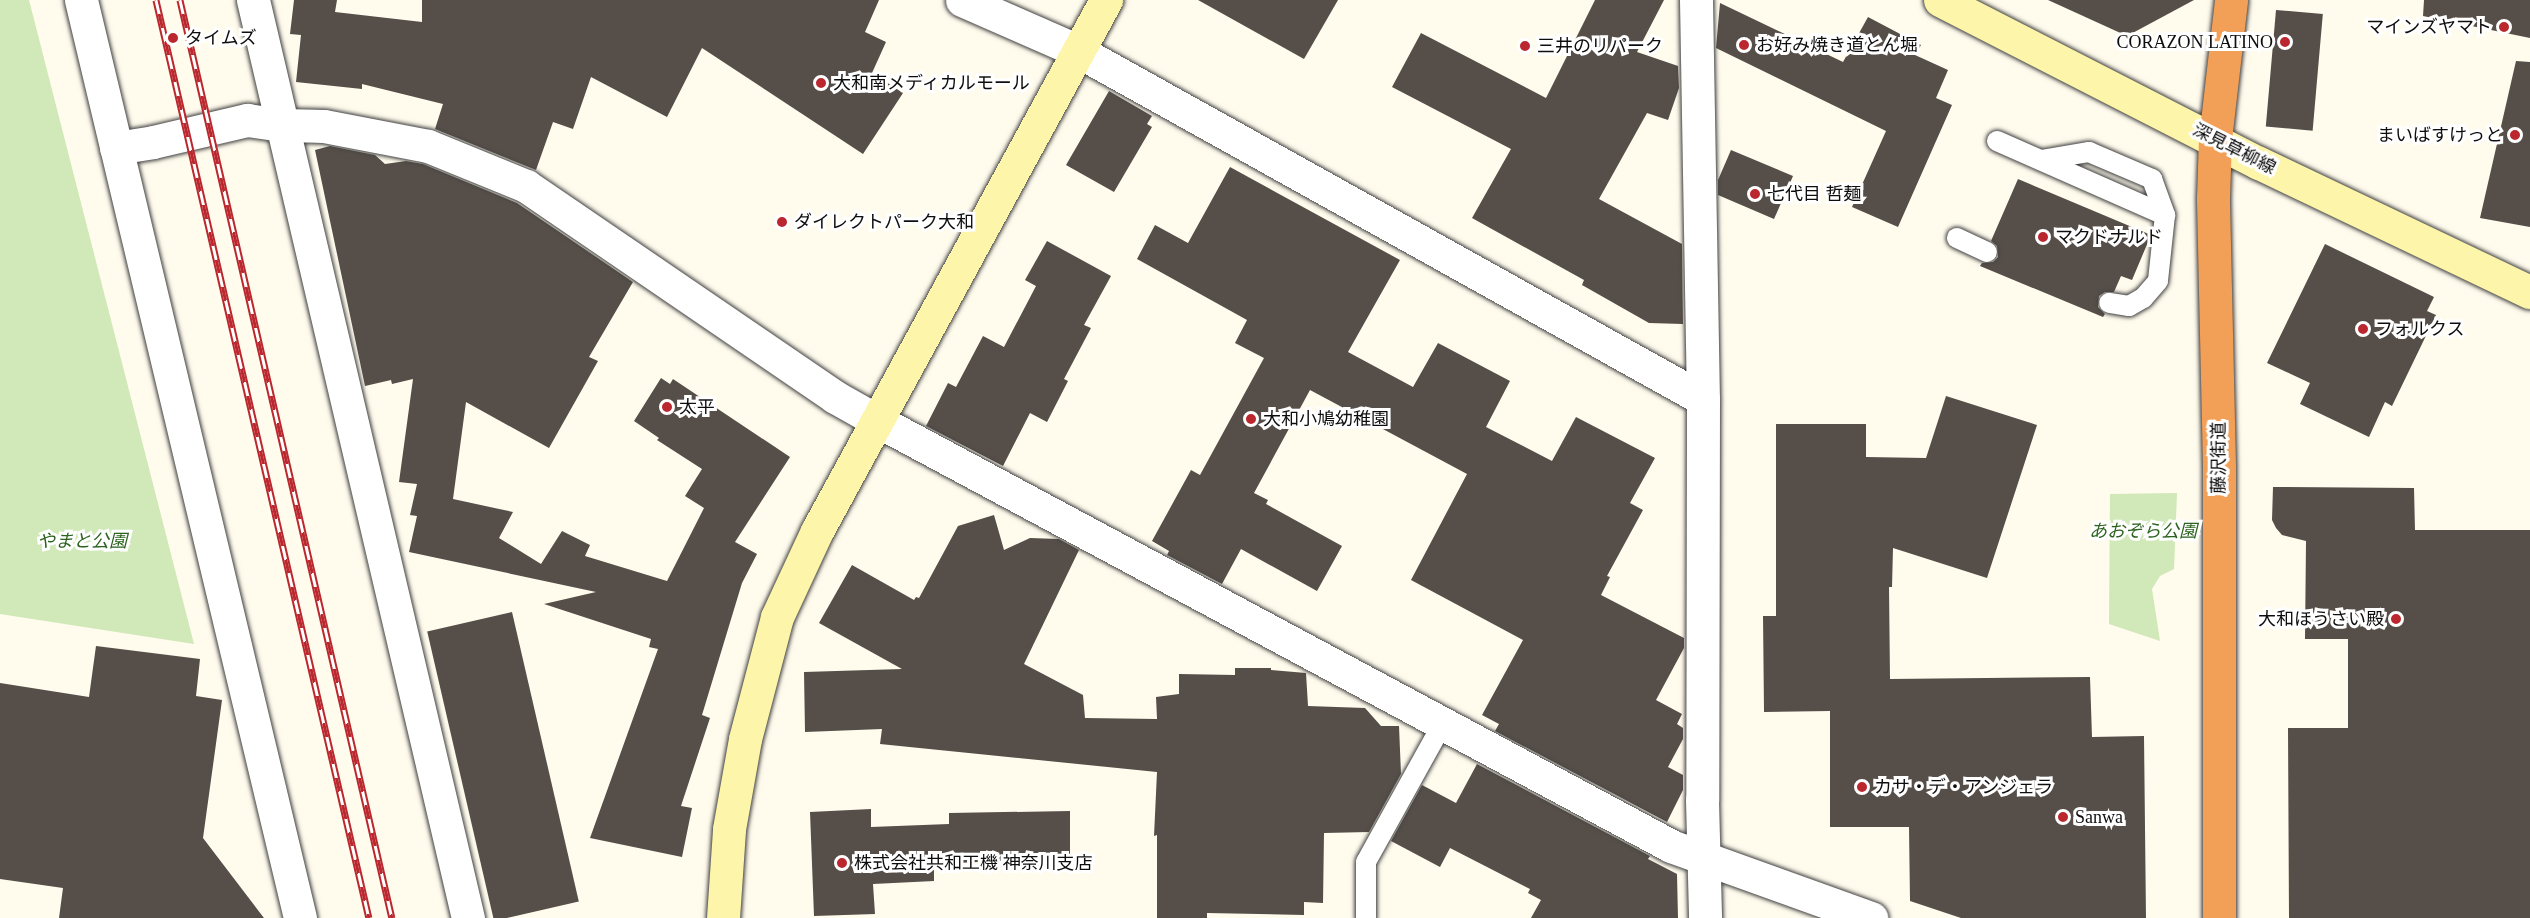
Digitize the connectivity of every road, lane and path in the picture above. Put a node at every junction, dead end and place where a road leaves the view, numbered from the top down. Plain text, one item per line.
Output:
1 (81, 0) edge
2 (253, 0) edge
3 (962, 0) edge
4 (1106, 0) edge
5 (1696, 0) edge
6 (1940, 0) edge
7 (2231, 0) edge
8 (1078, 51) junction
9 (282, 125) junction
10 (2215, 139) junction
11 (1997, 141) dead end
12 (116, 148) junction
13 (2041, 160) junction
14 (2165, 215) junction
15 (1957, 238) dead end
16 (1986, 252) dead end
17 (2530, 292) edge
18 (2109, 303) dead end
19 (1703, 399) junction
20 (876, 420) junction
21 (1442, 725) junction
22 (1704, 858) junction
23 (300, 918) edge
24 (468, 918) edge
25 (723, 918) edge
26 (1366, 918) edge
27 (1705, 918) edge
28 (1871, 918) edge
29 (2219, 918) edge

1 - 12 street
2 - 9 street
3 - 8 street
4 - 8 street
5 - 19 street
6 - 10 street, 深見草柳線
7 - 10 highway, 藤沢街道
8 - 19 street
8 - 20 street
9 - 12 street
9 - 20 street
9 - 24 street
10 - 17 street, 深見草柳線
10 - 29 highway, 藤沢街道
11 - 13 lane
12 - 23 street
13 - 14 lane
13 - 14 lane
14 - 18 lane
15 - 16 lane
19 - 22 street
20 - 21 street
20 - 25 street
21 - 22 street
21 - 26 lane
22 - 27 street
22 - 28 street

